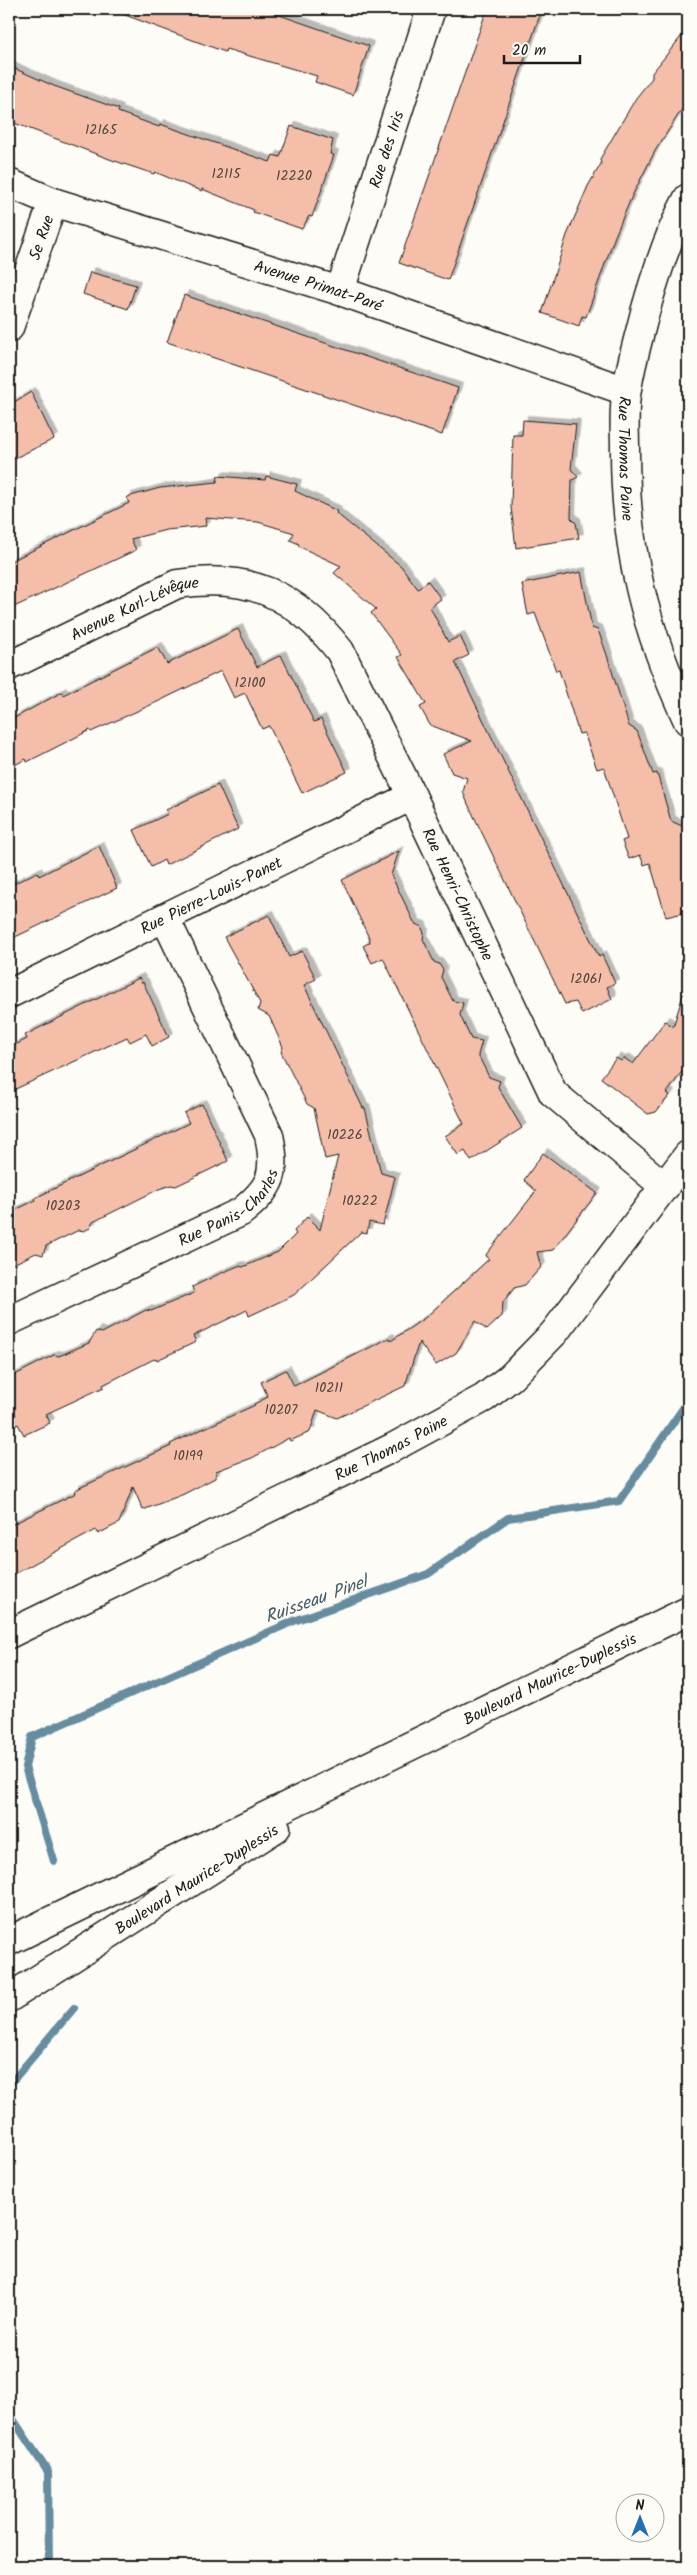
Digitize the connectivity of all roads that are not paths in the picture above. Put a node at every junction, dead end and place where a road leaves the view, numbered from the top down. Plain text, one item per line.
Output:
1 (429, 9) edge
2 (9, 183) edge
3 (688, 198) edge
4 (52, 202) junction
5 (340, 291) junction
6 (9, 328) edge
7 (626, 391) junction
8 (266, 590) joint
9 (9, 666) edge
10 (688, 721) edge
11 (412, 796) junction
12 (165, 918) junction
13 (9, 994) edge
14 (688, 1155) edge
15 (665, 1187) junction
16 (9, 1321) edge
17 (688, 1611) edge
18 (9, 1634) edge
19 (385, 1758) junction
20 (9, 1941) edge
21 (9, 1998) edge

1 - 5 street, Rue des Iris
2 - 4 street, Avenue Primat-Paré
3 - 7 street, Rue Thomas Paine
4 - 5 street, Avenue Primat-Paré
4 - 6 street, 5e Rue
5 - 7 street, Avenue Primat-Paré
7 - 10 street, Rue Thomas Paine
8 - 9 street, Avenue Karl-Lévêque
8 - 11 street, Rue Henri-Christophe
11 - 12 street, Rue Pierre-Louis-Panet
11 - 15 street, Rue Henri-Christophe
12 - 13 street, Rue Pierre-Louis-Panet
12 - 16 street, Rue Panis-Charles
14 - 15 street, Rue Thomas Paine
15 - 18 street, Rue Thomas Paine
17 - 19 street, Boulevard Maurice-Duplessis
19 - 20 street, Boulevard Maurice-Duplessis
19 - 21 street, Boulevard Maurice-Duplessis

